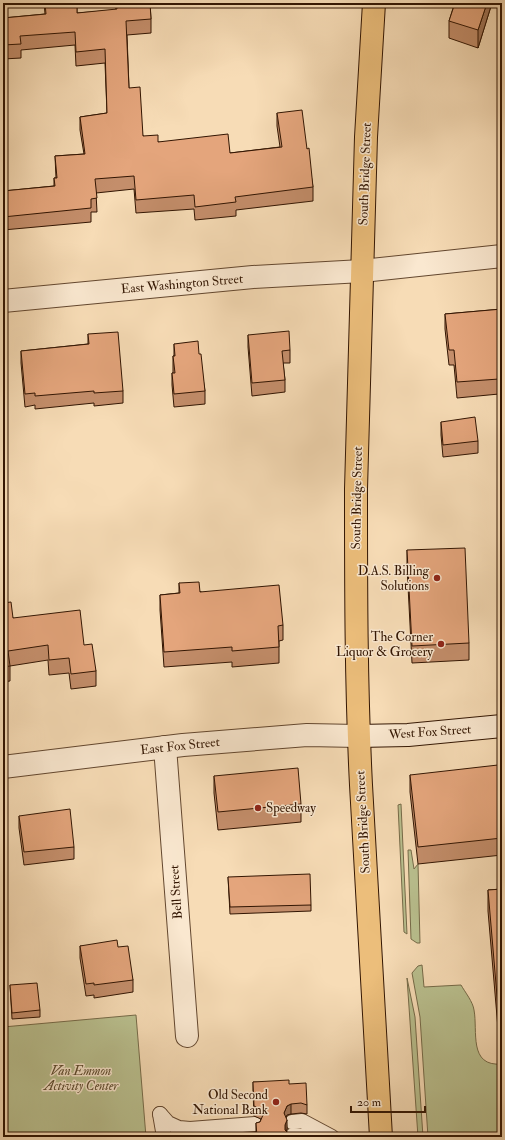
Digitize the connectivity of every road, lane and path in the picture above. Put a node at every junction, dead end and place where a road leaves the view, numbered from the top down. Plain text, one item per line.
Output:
1 (374, 3) edge
2 (502, 256) edge
3 (362, 271) junction
4 (3, 301) edge
5 (502, 726) edge
6 (358, 736) junction
7 (165, 747) junction
8 (3, 767) edge
9 (187, 1036) dead end
10 (255, 1124) edge
11 (166, 1136) edge
12 (315, 1137) edge
13 (332, 1137) edge
14 (381, 1137) edge

1 - 3 highway, South Bridge Street
2 - 3 street, East Washington Street
3 - 4 street, East Washington Street
3 - 6 highway, South Bridge Street
5 - 6 street, West Fox Street
6 - 7 street, East Fox Street
6 - 14 highway, South Bridge Street
7 - 8 street, East Fox Street
7 - 9 street, Bell Street
10 - 11 lane
12 - 13 lane

